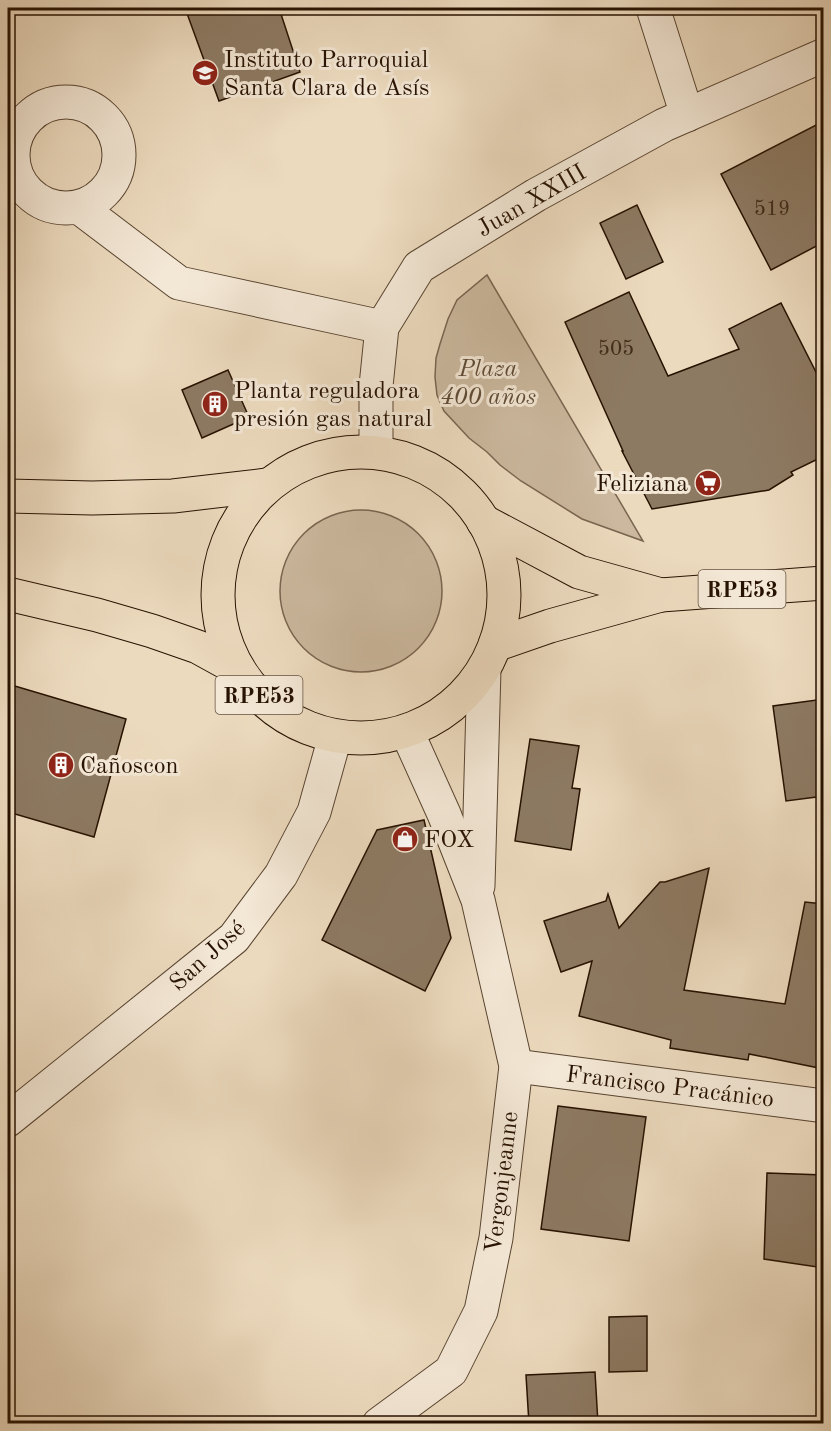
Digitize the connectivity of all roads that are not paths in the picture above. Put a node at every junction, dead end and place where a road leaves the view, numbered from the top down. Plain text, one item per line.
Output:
1 (653, 8) edge
2 (824, 55) edge
3 (687, 115) junction
4 (80, 208) dead end
5 (382, 327) junction
6 (376, 452) junction
7 (267, 485) junction
8 (8, 496) edge
9 (483, 521) junction
10 (824, 583) edge
11 (8, 594) edge
12 (661, 595) junction
13 (490, 657) junction
14 (238, 669) junction
15 (407, 732) junction
16 (335, 737) junction
17 (478, 900) junction
18 (516, 1066) junction
19 (824, 1106) edge
20 (8, 1120) edge
21 (379, 1424) edge

1 - 3 street
2 - 3 street, Juan XXIII
3 - 5 street, Juan XXIII
4 - 5 street
5 - 6 street, Juan XXIII
6 - 7 main road, RPE53
6 - 9 main road, RPE53
7 - 8 main road, RPE53
7 - 14 main road, RPE53
9 - 12 main road, RPE53
9 - 13 main road, RPE53
10 - 12 main road, RPE53
11 - 14 main road, RPE53
12 - 13 main road, RPE53
13 - 15 main road, RPE53
13 - 17 street, Vergonjeanne
14 - 16 main road, RPE53
15 - 16 main road, RPE53
15 - 17 street, Vergonjeanne
16 - 20 street, San José
17 - 18 street, Vergonjeanne
18 - 19 street, Francisco Pracánico
18 - 21 street, Vergonjeanne

